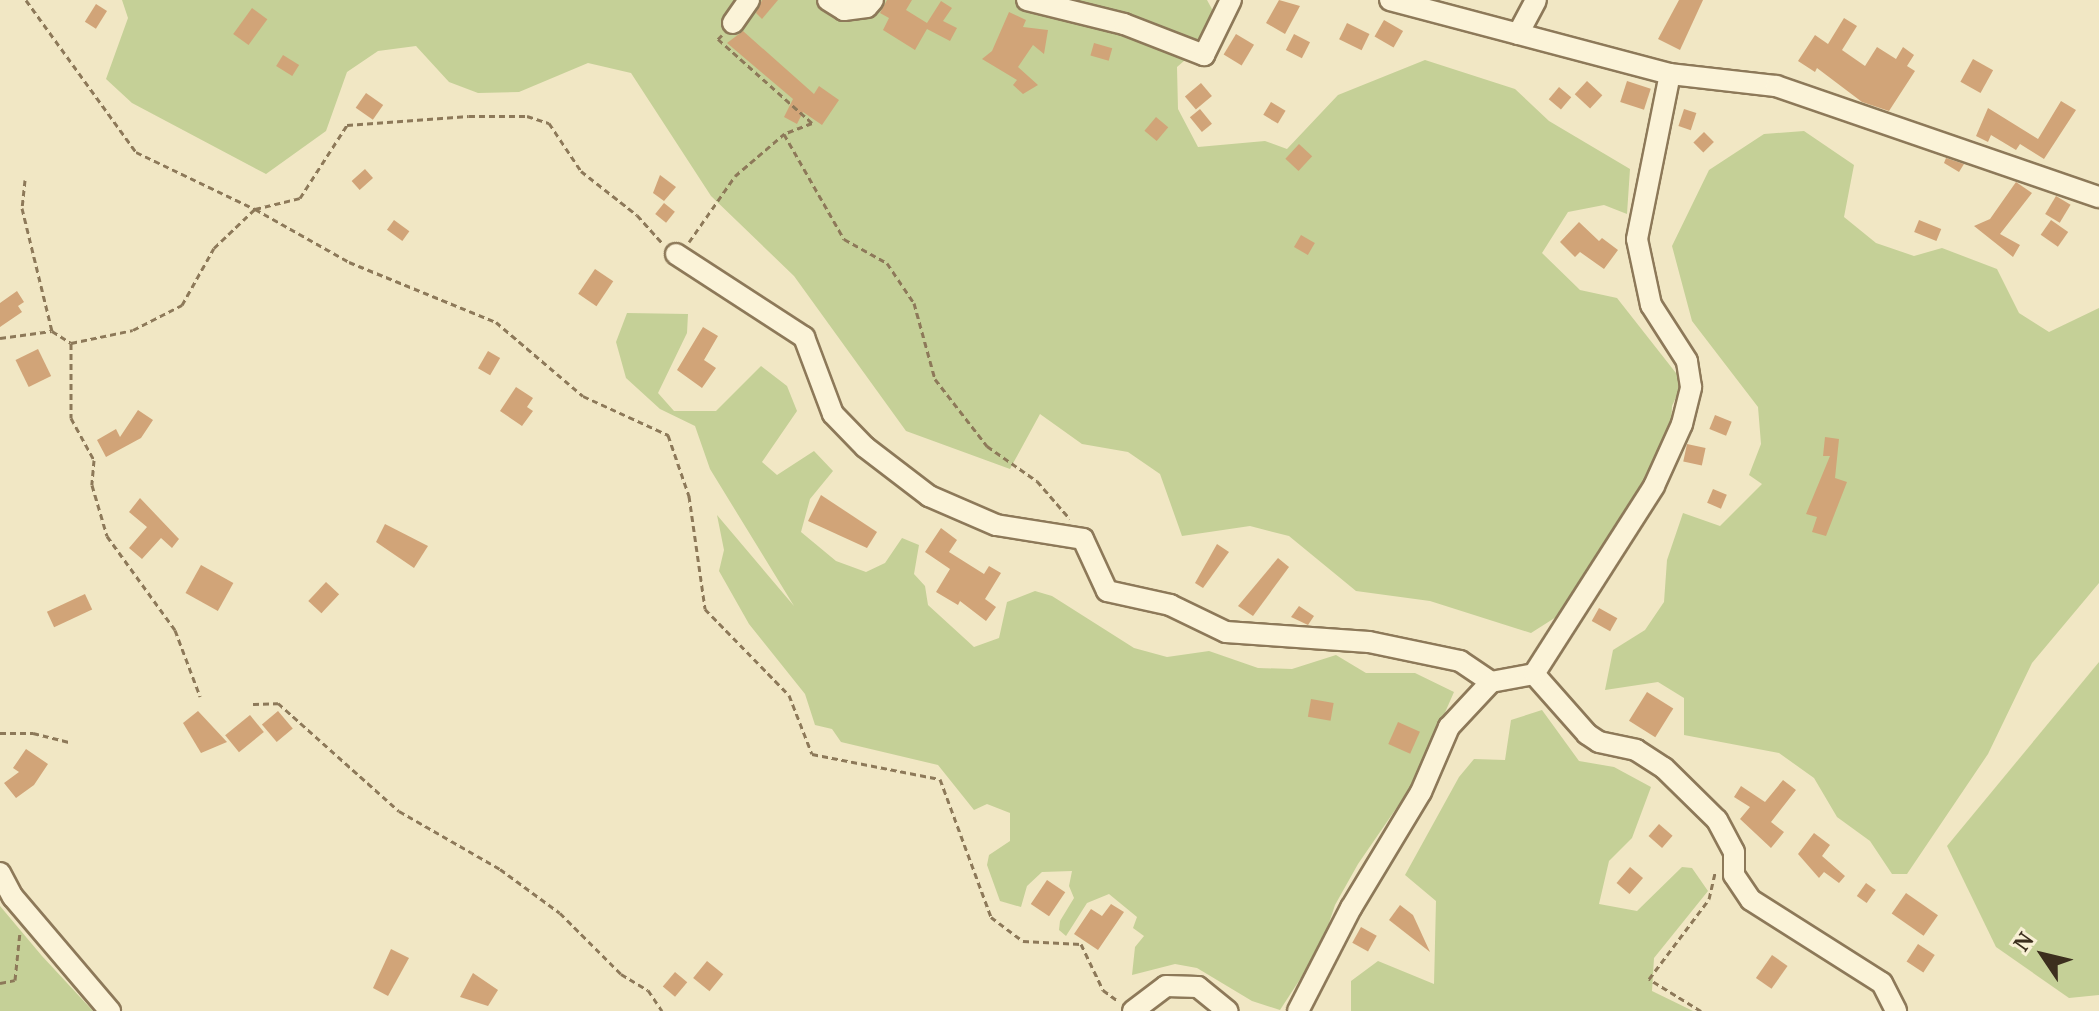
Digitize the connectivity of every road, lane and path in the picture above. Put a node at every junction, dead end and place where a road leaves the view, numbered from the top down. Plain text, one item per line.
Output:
1 (26, 0) edge
2 (749, 0) edge
3 (828, 0) edge
4 (873, 0) edge
5 (1027, 0) edge
6 (1231, 0) edge
7 (1390, 0) edge
8 (1536, 0) edge
9 (733, 23) joint
10 (1518, 34) junction
11 (1670, 74) junction
12 (784, 134) junction
13 (25, 180) dead end
14 (2099, 197) edge
15 (255, 209) junction
16 (676, 254) junction
17 (52, 331) junction
18 (0, 338) edge
19 (71, 343) junction
20 (1083, 539) junction
21 (1534, 674) junction
22 (1491, 682) junction
23 (200, 696) dead end
24 (253, 704) dead end
25 (0, 733) edge
26 (70, 742) dead end
27 (1729, 841) junction
28 (0, 873) edge
29 (23, 909) junction
30 (0, 983) edge
31 (1127, 1008) edge
32 (110, 1011) edge
33 (662, 1011) edge
34 (1228, 1011) edge
35 (1298, 1011) edge
36 (1701, 1011) edge
37 (1896, 1011) edge

1 - 15 path
2 - 9 street
3 - 4 street
5 - 6 street
7 - 10 street
8 - 10 street
9 - 12 path
10 - 11 street
11 - 14 street
11 - 21 street
12 - 16 path
12 - 20 path
13 - 17 path
15 - 16 path
15 - 19 path
15 - 31 path
16 - 20 street
17 - 18 path
17 - 19 path
19 - 23 path
20 - 22 street
21 - 22 street
21 - 27 street
22 - 35 street
24 - 33 path
25 - 26 path
27 - 36 path
27 - 37 street
28 - 29 street
29 - 30 path
29 - 32 street
31 - 34 street

